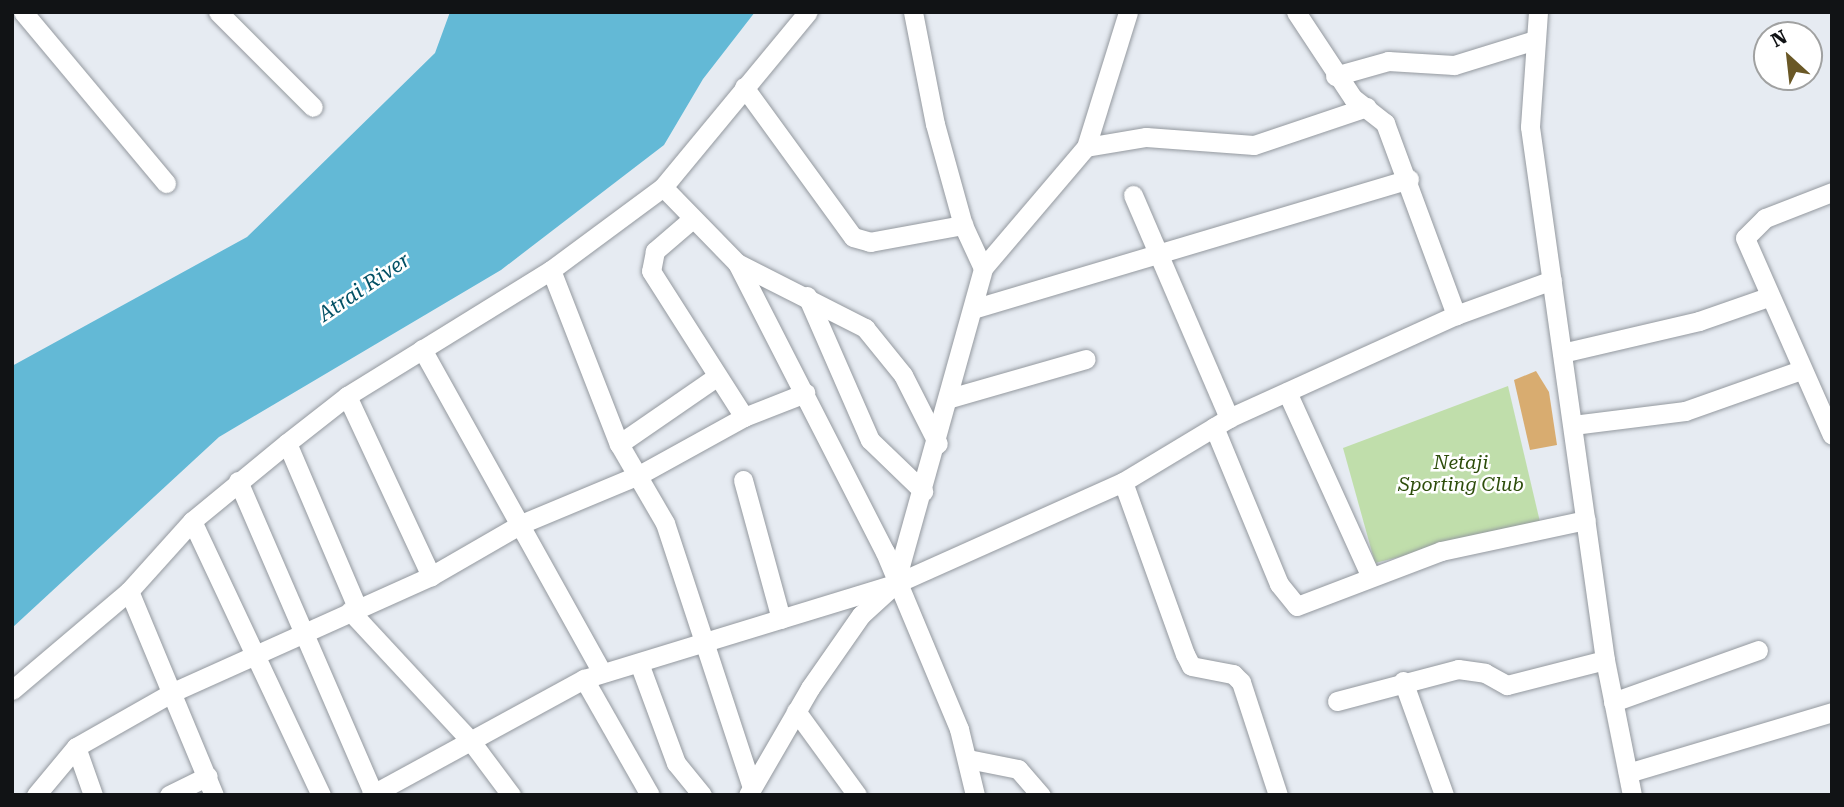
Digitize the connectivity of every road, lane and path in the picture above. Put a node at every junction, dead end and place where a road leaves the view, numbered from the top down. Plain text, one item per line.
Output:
1 (23, 12) edge
2 (218, 12) edge
3 (808, 12) edge
4 (913, 12) edge
5 (1296, 12) edge
6 (1538, 12) edge
7 (1124, 14) edge
8 (1535, 40) junction
9 (1335, 76) junction
10 (744, 87) junction
11 (313, 107) dead end
12 (1367, 107) junction
13 (1086, 147) junction
14 (1409, 179) junction
15 (166, 183) dead end
16 (663, 187) junction
17 (1832, 192) edge
18 (1133, 195) dead end
19 (691, 220) junction
20 (963, 225) junction
21 (1157, 256) junction
22 (737, 263) junction
23 (983, 268) junction
24 (551, 270) junction
25 (1552, 280) junction
26 (807, 296) junction
27 (1768, 297) junction
28 (973, 309) junction
29 (1456, 315) junction
30 (422, 349) junction
31 (1562, 353) junction
32 (1086, 359) dead end
33 (1801, 370) junction
34 (716, 377) junction
35 (1287, 392) junction
36 (805, 393) junction
37 (347, 396) junction
38 (950, 398) junction
39 (744, 417) junction
40 (1222, 423) junction
41 (1573, 425) junction
42 (1832, 435) edge
43 (287, 443) junction
44 (619, 444) junction
45 (938, 444) junction
46 (639, 475) junction
47 (743, 480) dead end
48 (237, 481) junction
49 (1123, 482) junction
50 (923, 491) junction
51 (1586, 520) junction
52 (192, 521) junction
53 (521, 524) junction
54 (431, 576) junction
55 (1371, 577) junction
56 (895, 584) junction
57 (130, 591) junction
58 (354, 609) junction
59 (781, 620) junction
60 (305, 633) junction
61 (704, 643) junction
62 (1758, 649) dead end
63 (251, 656) junction
64 (1605, 660) junction
65 (639, 663) junction
66 (593, 675) junction
67 (1403, 681) junction
68 (12, 690) edge
69 (173, 692) junction
70 (1337, 701) dead end
71 (1613, 702) junction
72 (796, 711) junction
73 (1832, 712) edge
74 (470, 740) junction
75 (76, 747) junction
76 (968, 758) junction
77 (1628, 773) junction
78 (211, 785) edge
79 (750, 791) edge
80 (372, 794) edge
81 (36, 795) edge
82 (93, 795) edge
83 (169, 795) edge
84 (321, 795) edge
85 (511, 795) edge
86 (650, 795) edge
87 (702, 795) edge
88 (857, 795) edge
89 (975, 795) edge
90 (1041, 795) edge
91 (1278, 795) edge
92 (1444, 795) edge
93 (1632, 795) edge

1 - 15 street
2 - 11 street
3 - 10 street
4 - 20 street
5 - 9 street
6 - 8 street
7 - 13 street
8 - 9 street
8 - 25 street
9 - 12 street
10 - 16 street
10 - 20 street
12 - 13 street
12 - 14 street
13 - 23 street
14 - 21 street
14 - 29 street
16 - 19 street
16 - 24 street
17 - 27 street
18 - 21 street
19 - 22 street
19 - 34 street
20 - 23 street
21 - 28 street
21 - 40 street
22 - 26 street
22 - 36 street
23 - 28 street
24 - 30 street
24 - 44 street
25 - 29 street
25 - 31 street
26 - 45 street
26 - 50 street
27 - 31 street
27 - 33 street
28 - 38 street
29 - 35 street
30 - 37 street
30 - 53 street
31 - 41 street
32 - 38 street
33 - 41 street
33 - 42 street
34 - 39 street
34 - 44 street
35 - 40 street
35 - 55 street
36 - 39 street
36 - 56 street
37 - 43 street
37 - 54 street
38 - 45 street
39 - 46 street
40 - 49 street
40 - 55 street
41 - 51 street
43 - 48 street
43 - 58 street
44 - 46 street
45 - 50 street
46 - 53 street
46 - 61 street
47 - 59 street
48 - 52 street
48 - 60 street
49 - 56 street
49 - 91 street
50 - 56 street
51 - 55 street
51 - 64 street
52 - 57 street
52 - 63 street
53 - 54 street
53 - 66 street
54 - 58 street
56 - 59 street
56 - 72 street
56 - 76 street
57 - 68 street
57 - 69 street
58 - 60 street
58 - 74 street
59 - 61 street
60 - 63 street
60 - 80 street
61 - 65 street
61 - 79 street
62 - 71 street
63 - 69 street
63 - 84 street
64 - 67 street
64 - 71 street
65 - 66 street
65 - 87 street
66 - 74 street
66 - 86 street
67 - 70 street
67 - 92 street
69 - 75 street
69 - 78 street
71 - 77 street
72 - 79 street
72 - 88 street
73 - 77 street
74 - 80 street
74 - 85 street
75 - 81 street
75 - 82 street
76 - 89 street
76 - 90 street
77 - 93 street
78 - 83 street

